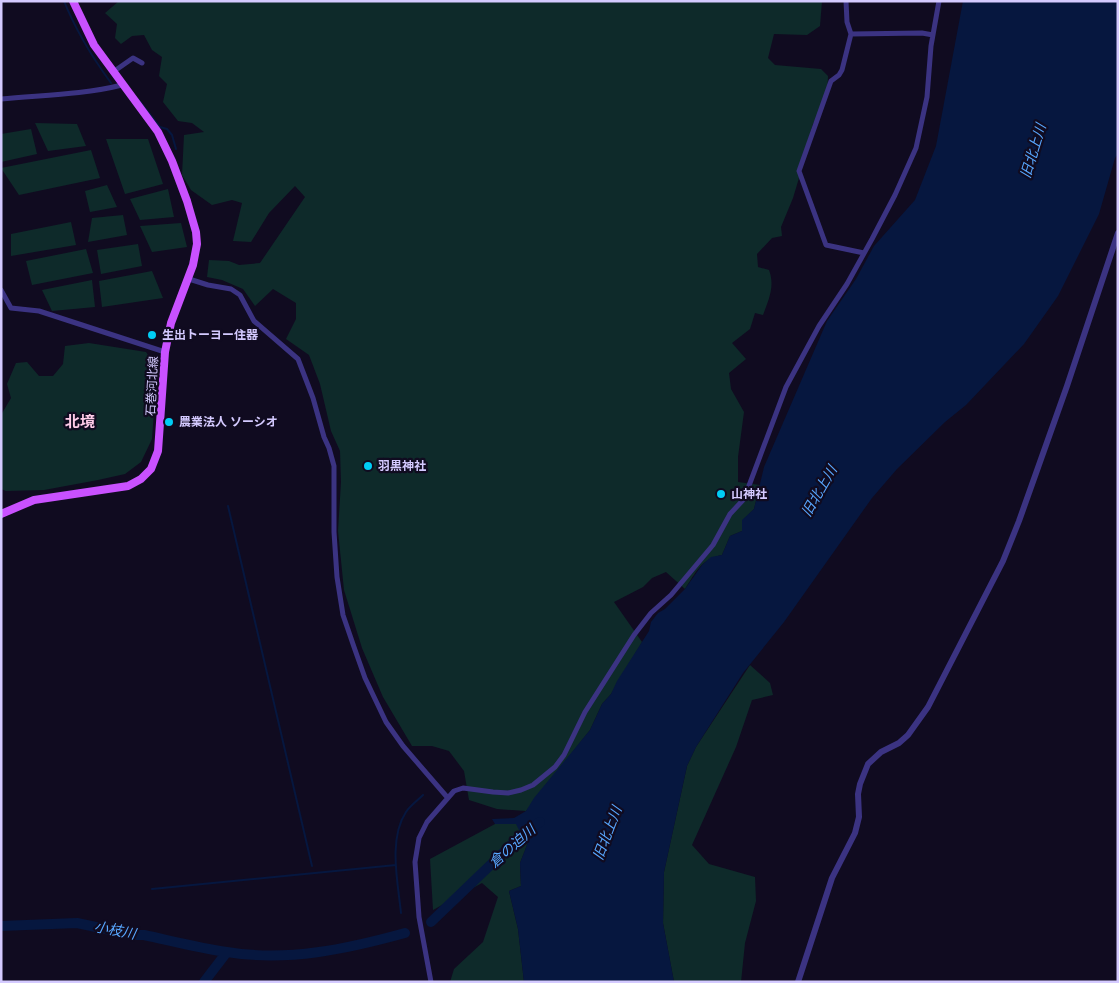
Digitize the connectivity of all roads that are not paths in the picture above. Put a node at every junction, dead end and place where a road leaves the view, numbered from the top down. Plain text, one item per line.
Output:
1 (73, 1) edge
2 (846, 1) edge
3 (939, 1) edge
4 (851, 34) junction
5 (932, 35) junction
6 (142, 63) dead end
7 (113, 72) junction
8 (122, 84) junction
9 (1, 100) edge
10 (1118, 233) edge
11 (864, 253) junction
12 (189, 280) junction
13 (1, 290) edge
14 (165, 352) junction
15 (1, 514) edge
16 (447, 797) junction
17 (431, 982) edge
18 (798, 982) edge

1 - 7 main road, 石巻河北線
2 - 4 street
3 - 5 street
4 - 5 street
4 - 11 street
5 - 11 street
6 - 7 street
7 - 8 main road, 石巻河北線
8 - 9 street
8 - 12 main road, 石巻河北線
10 - 18 street
11 - 16 street
12 - 14 main road, 石巻河北線
12 - 16 street
13 - 14 street
14 - 15 main road, 石巻河北線
16 - 17 street

